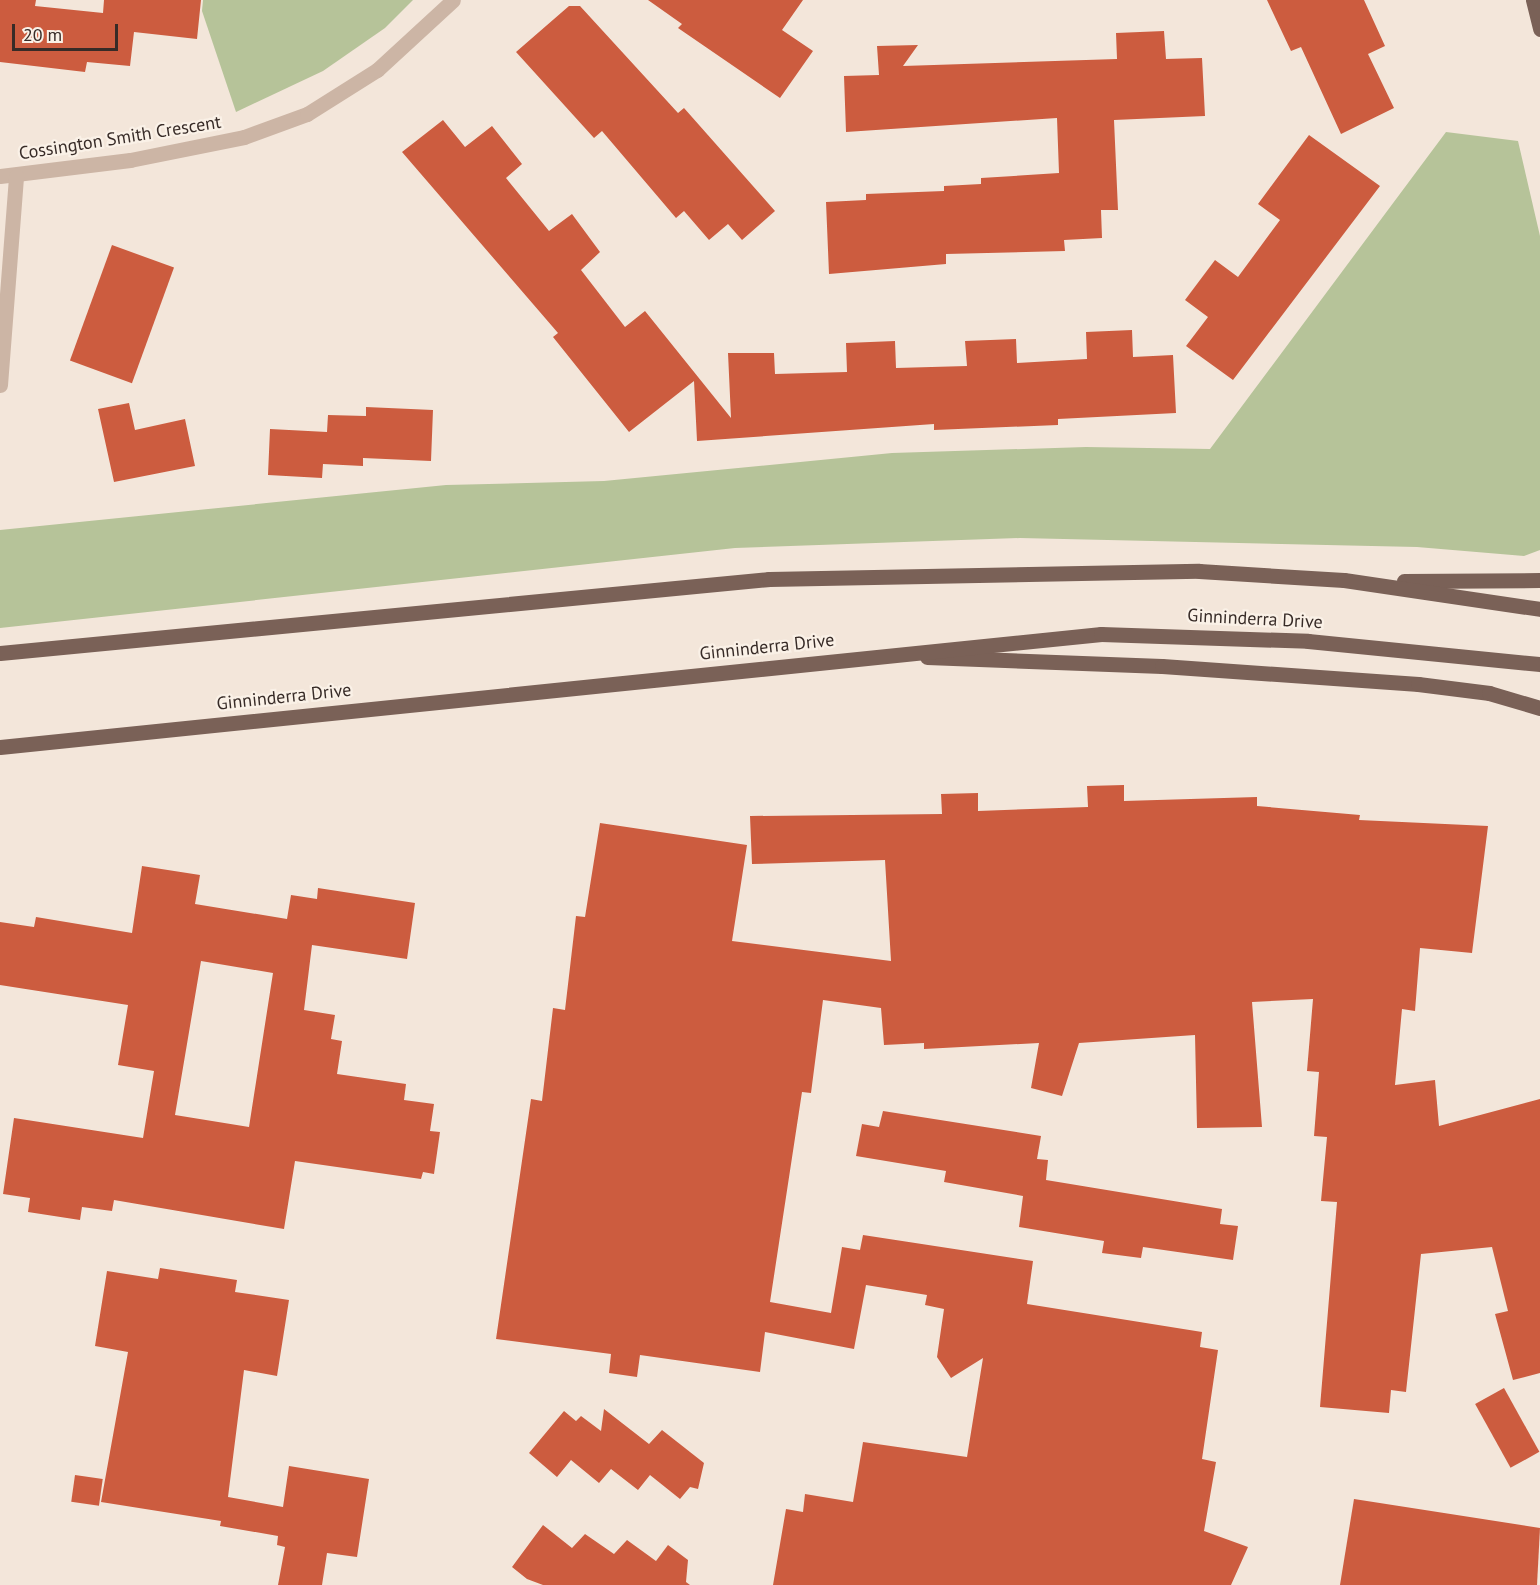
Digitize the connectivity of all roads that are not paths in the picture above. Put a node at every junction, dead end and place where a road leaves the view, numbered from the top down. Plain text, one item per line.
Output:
1 (453, 0) edge
2 (1533, 0) edge
3 (1540, 29) edge
4 (0, 176) edge
5 (16, 176) junction
6 (0, 385) edge
7 (1344, 580) junction
8 (1540, 580) edge
9 (1540, 609) edge
10 (0, 653) edge
11 (870, 655) junction
12 (1540, 664) edge
13 (1540, 708) edge
14 (0, 747) edge

1 - 5 street, Cossington Smith Crescent
2 - 3 main road
4 - 5 street, Cossington Smith Crescent
5 - 6 street
7 - 8 main road
7 - 9 main road
7 - 10 main road
11 - 12 main road, Ginninderra Drive
11 - 13 main road
11 - 14 main road, Ginninderra Drive

